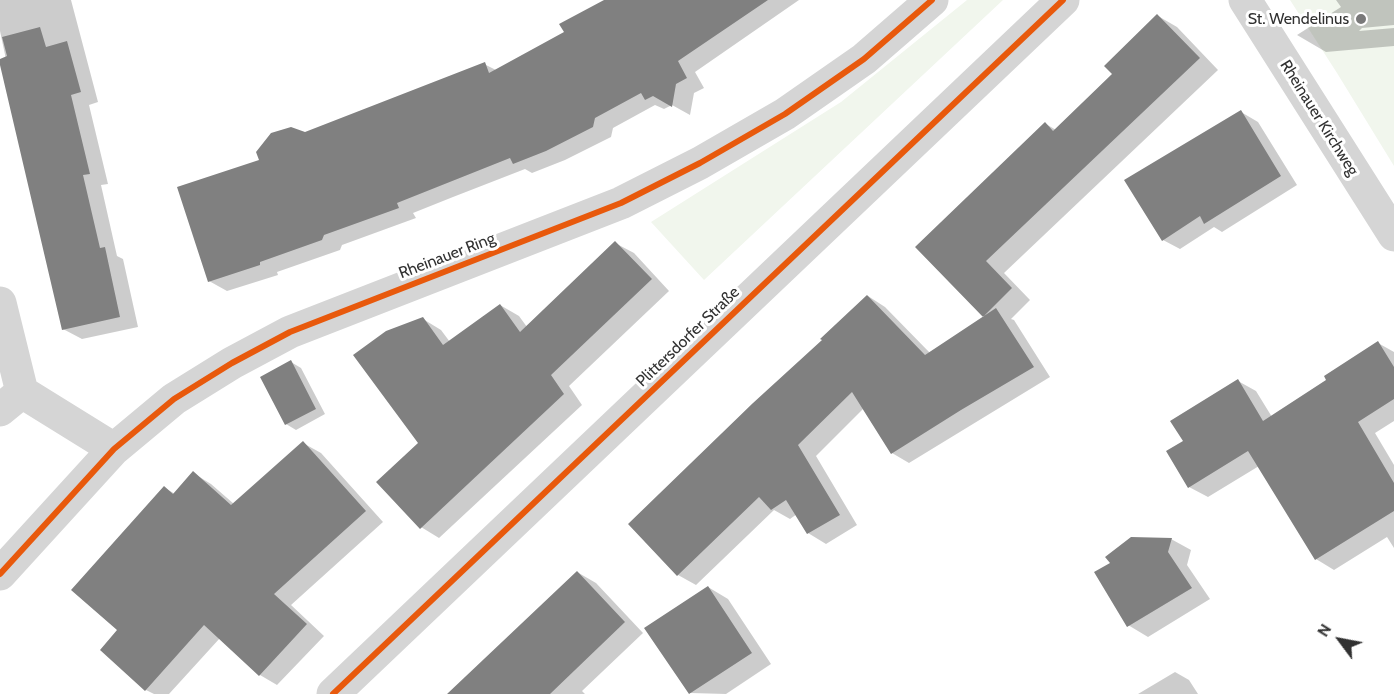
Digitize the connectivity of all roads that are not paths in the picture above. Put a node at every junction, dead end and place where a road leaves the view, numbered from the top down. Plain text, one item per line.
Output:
1 (932, 0) edge
2 (1063, 0) edge
3 (1245, 0) edge
4 (1394, 235) edge
5 (0, 303) edge
6 (11, 401) edge
7 (114, 449) junction
8 (0, 574) edge
9 (364, 683) edge
10 (333, 694) edge

1 - 7 street, Rheinauer Ring
2 - 9 street, Plittersdorfer Straße
3 - 4 street, Rheinauer Kirchweg
5 - 6 street
6 - 7 street
7 - 8 street, Rheinauer Ring
9 - 10 street, Plittersdorfer Straße

